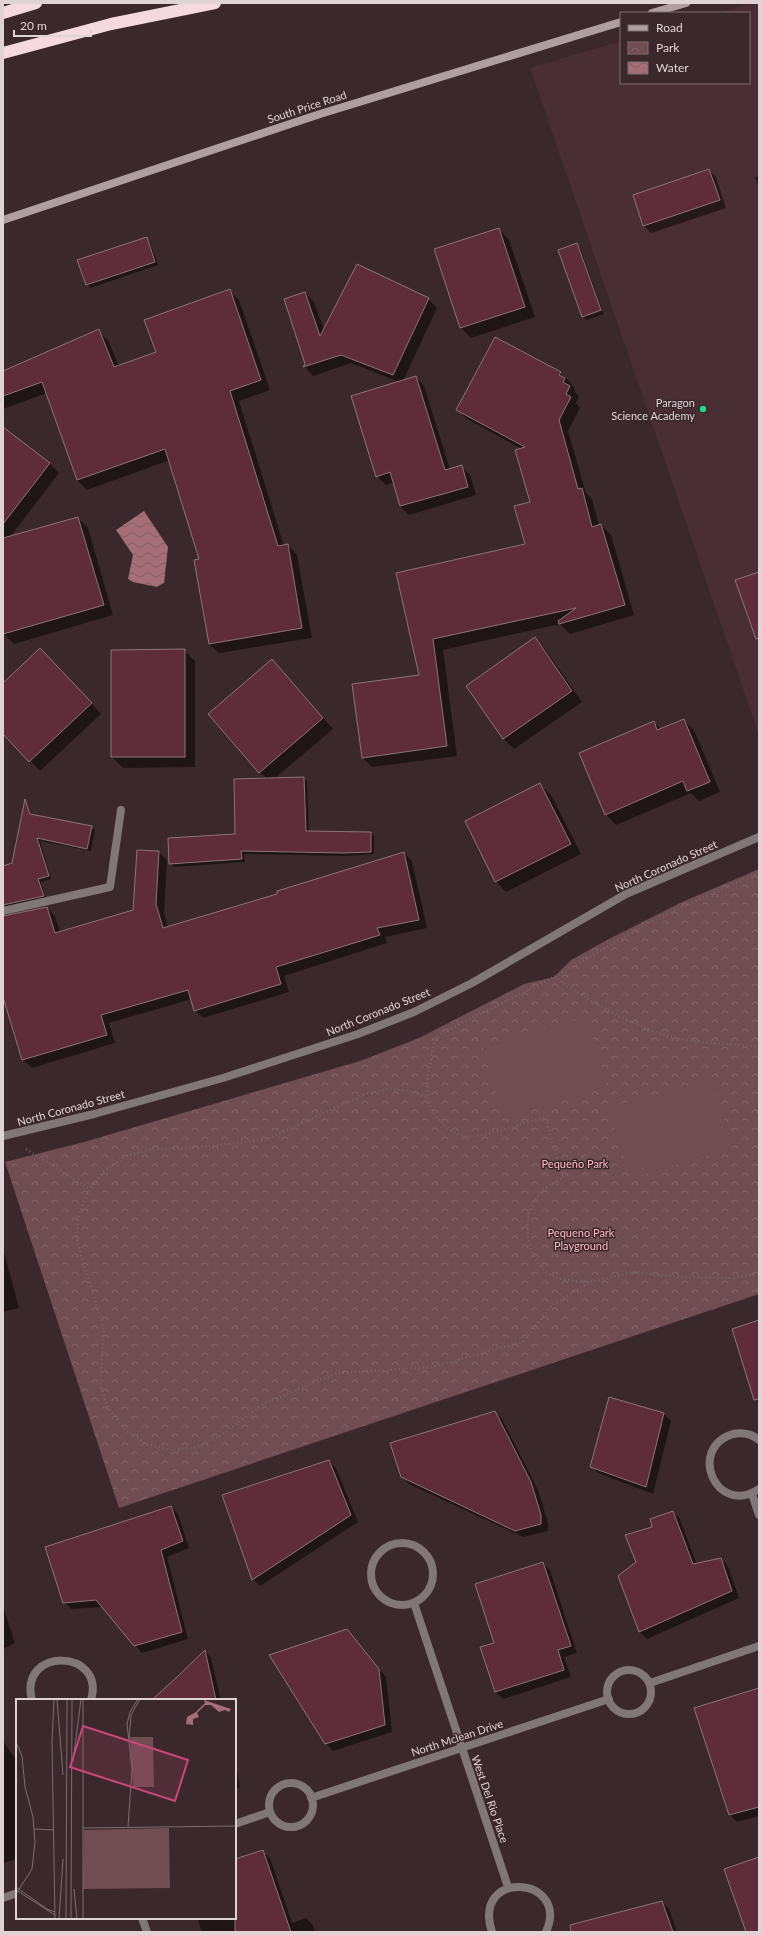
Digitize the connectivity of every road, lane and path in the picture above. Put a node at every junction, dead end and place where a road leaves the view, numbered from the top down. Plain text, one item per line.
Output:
1 (36, 3) edge
2 (215, 3) edge
3 (686, 3) edge
4 (655, 12) edge
5 (3, 13) edge
6 (620, 22) edge
7 (3, 54) edge
8 (3, 220) edge
9 (121, 810) dead end
10 (759, 837) edge
11 (759, 873) edge
12 (3, 911) edge
13 (554, 977) junction
14 (759, 1048) edge
15 (426, 1097) junction
16 (4, 1136) edge
17 (90, 1190) junction
18 (759, 1273) edge
19 (590, 1282) junction
20 (759, 1440) edge
21 (755, 1492) edge
22 (759, 1515) edge
23 (414, 1603) junction
24 (759, 1646) edge
25 (650, 1683) junction
26 (32, 1699) edge
27 (91, 1699) edge
28 (609, 1699) junction
29 (461, 1748) junction
30 (311, 1798) junction
31 (270, 1812) junction
32 (236, 1824) edge
33 (508, 1887) junction
34 (16, 1893) edge
35 (3, 1898) edge
36 (142, 1919) edge
37 (147, 1932) edge
38 (492, 1932) edge
39 (546, 1932) edge

1 - 5 highway
2 - 7 highway
3 - 4 main road
6 - 8 main road, South Price Road
9 - 12 street
10 - 16 street, North Coronado Street
11 - 13 path
13 - 14 path
13 - 15 path
15 - 17 path
15 - 19 path
16 - 17 path
17 - 19 path
18 - 19 path
20 - 21 street
21 - 22 street
23 - 23 street
23 - 29 street, West Del Rio Place
24 - 25 street
25 - 28 street
25 - 28 street
26 - 27 street
28 - 29 street, North Mclean Drive
29 - 30 street, North Mclean Drive
29 - 33 street, West Del Rio Place
30 - 31 street
30 - 31 street
31 - 32 street
33 - 38 street
33 - 39 street
34 - 35 street
36 - 37 street

